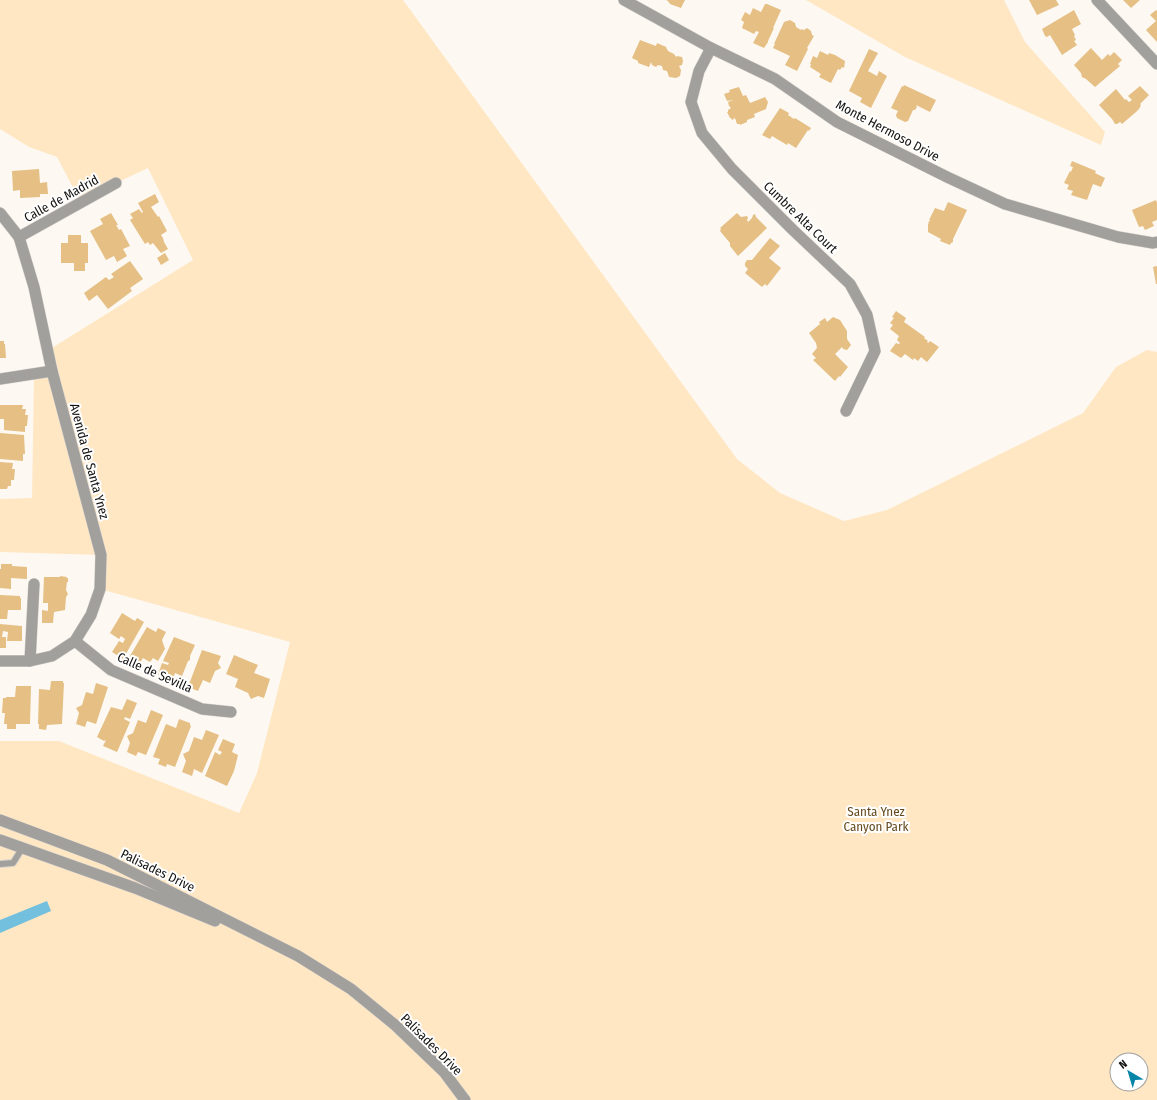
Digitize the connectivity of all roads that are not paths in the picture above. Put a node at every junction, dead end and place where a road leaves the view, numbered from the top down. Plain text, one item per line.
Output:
1 (624, 0) edge
2 (1097, 0) edge
3 (711, 48) junction
4 (1157, 64) edge
5 (116, 182) dead end
6 (0, 213) edge
7 (19, 237) junction
8 (1157, 242) edge
9 (52, 371) junction
10 (0, 379) edge
11 (846, 411) dead end
12 (34, 584) dead end
13 (75, 641) junction
14 (0, 661) edge
15 (30, 661) junction
16 (231, 712) dead end
17 (0, 820) edge
18 (0, 840) edge
19 (23, 847) junction
20 (0, 864) edge
21 (298, 956) junction
22 (465, 1100) edge

1 - 3 street, Monte Hermoso Drive
2 - 4 street
3 - 8 street, Monte Hermoso Drive
3 - 11 street, Cumbre Alta Court
5 - 7 street, Calle de Madrid
6 - 7 street, Avenida de Santa Ynez
7 - 9 street, Avenida de Santa Ynez
9 - 10 street
9 - 13 street, Avenida de Santa Ynez
12 - 15 street
13 - 15 street, Avenida de Santa Ynez
13 - 16 street, Calle de Sevilla
14 - 15 street, Avenida de Santa Ynez
17 - 21 street, Palisades Drive
18 - 19 street, Palisades Drive
19 - 20 lane
19 - 21 street, Palisades Drive
21 - 22 street, Palisades Drive

